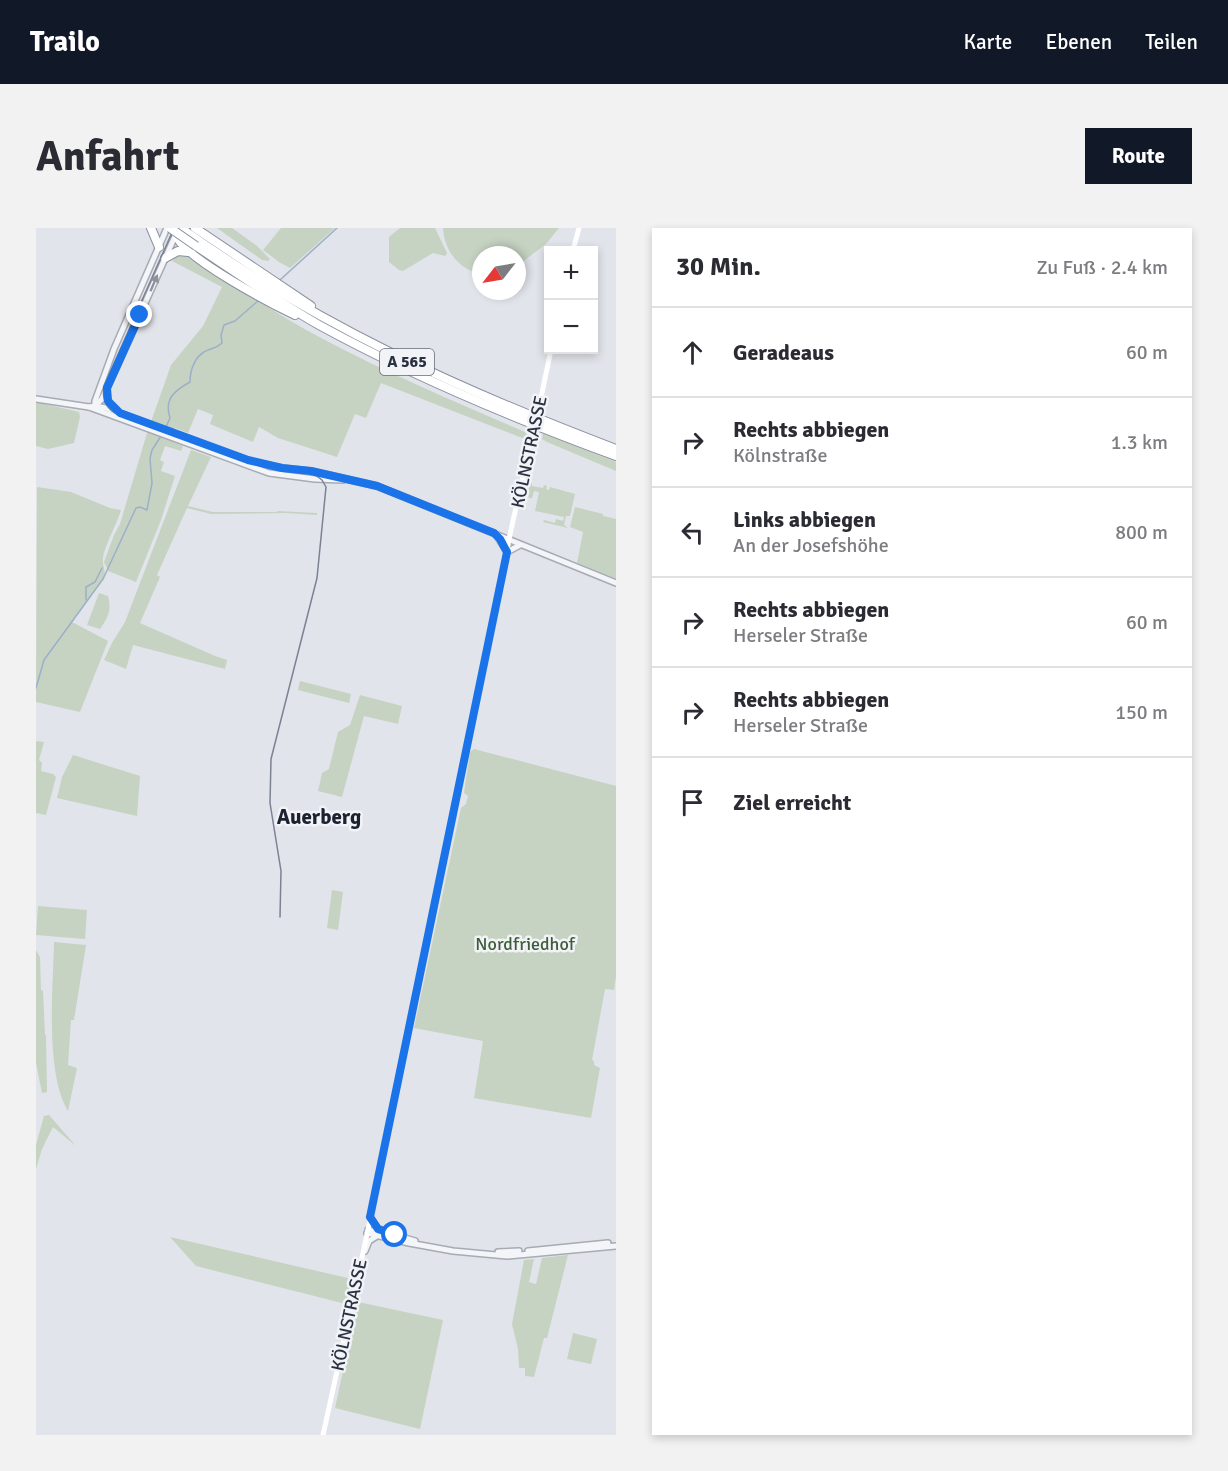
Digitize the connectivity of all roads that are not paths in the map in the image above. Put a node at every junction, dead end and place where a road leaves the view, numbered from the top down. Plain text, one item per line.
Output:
1 (151, 228) edge
2 (160, 228) edge
3 (579, 228) edge
4 (173, 229) edge
5 (194, 229) edge
6 (195, 246) junction
7 (574, 246) edge
8 (159, 247) junction
9 (165, 258) junction
10 (256, 282) junction
11 (283, 299) junction
12 (550, 354) edge
13 (107, 388) junction
14 (36, 399) edge
15 (92, 407) junction
16 (120, 413) junction
17 (163, 432) junction
18 (616, 447) edge
19 (616, 456) edge
20 (512, 527) junction
21 (496, 534) junction
22 (509, 539) junction
23 (520, 545) junction
24 (507, 552) junction
25 (616, 583) edge
26 (370, 1217) junction
27 (367, 1231) junction
28 (395, 1235) junction
29 (377, 1236) junction
30 (616, 1245) edge
31 (428, 1246) junction
32 (361, 1258) junction
33 (323, 1435) edge

1 - 8 highway
2 - 4 highway
3 - 7 main road
4 - 6 highway, bridge
4 - 8 street
4 - 9 street
5 - 10 highway
6 - 9 highway
6 - 10 highway
8 - 15 street
13 -> 9 street
10 - 11 highway
10 - 11 highway
11 - 18 highway, A 565
11 - 19 highway, A 565
12 - 20 main road, KÖLNSTRASSE, bridge
13 - 15 street
13 - 16 street
14 - 15 street
15 - 16 street
15 - 17 street
16 - 17 street
17 - 21 street
20 - 21 street
20 - 22 main road, KÖLNSTRASSE
21 - 22 street
21 - 24 street
22 - 23 street
22 - 24 main road, KÖLNSTRASSE
23 - 24 street
23 - 25 street
24 - 26 main road, KÖLNSTRASSE
26 - 27 main road, KÖLNSTRASSE
26 - 28 street
27 - 28 street
27 - 29 street
27 - 32 main road, KÖLNSTRASSE
28 - 31 street
29 - 31 street
29 - 32 street
30 - 31 street
32 - 33 main road, KÖLNSTRASSE

